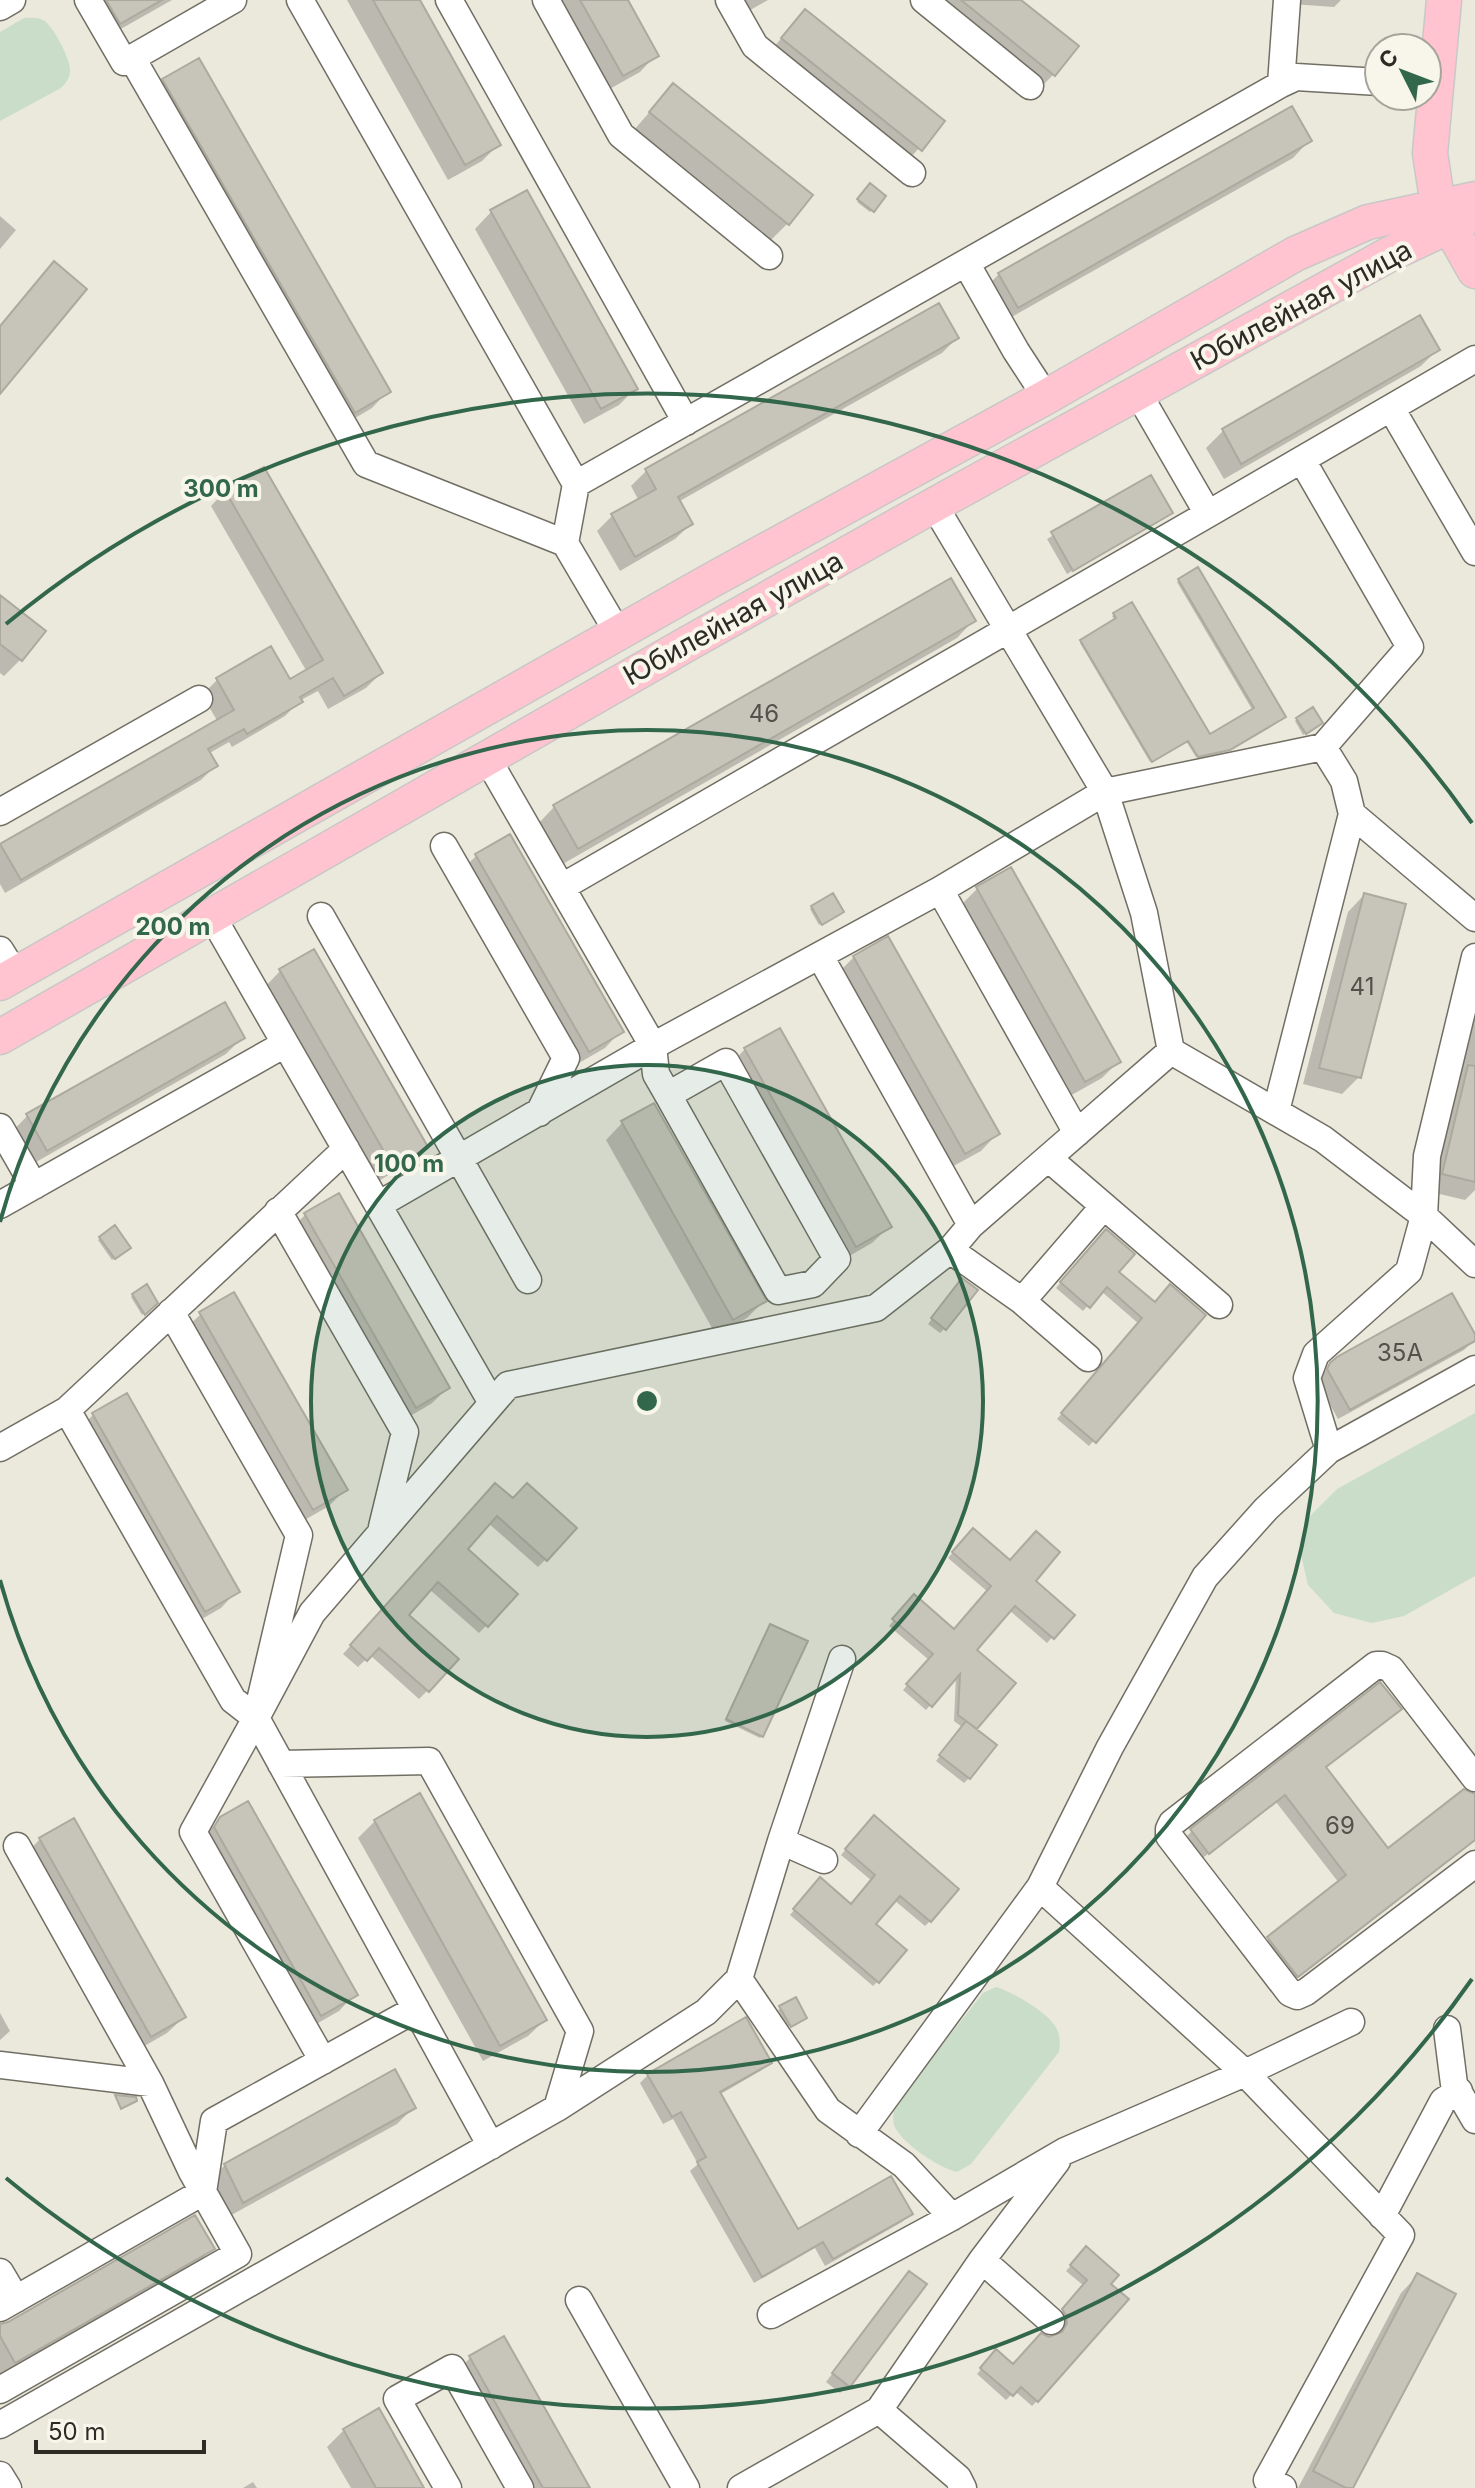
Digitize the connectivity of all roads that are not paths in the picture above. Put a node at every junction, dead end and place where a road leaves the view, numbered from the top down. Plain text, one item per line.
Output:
1 (12, 0) edge
2 (88, 0) edge
3 (233, 0) edge
4 (300, 0) edge
5 (449, 0) edge
6 (546, 0) edge
7 (729, 0) edge
8 (924, 0) edge
9 (1287, 0) edge
10 (1444, 0) edge
11 (0, 7) edge
12 (1439, 32) edge
13 (132, 58) junction
14 (1363, 81) edge
15 (1281, 84) junction
16 (1030, 86) dead end
17 (1431, 112) edge
18 (912, 173) dead end
19 (1475, 199) edge
20 (1454, 215) edge
21 (769, 256) dead end
22 (966, 263) junction
23 (1475, 271) edge
24 (1475, 359) edge
25 (1138, 393) junction
26 (1046, 397) junction
27 (1391, 408) junction
28 (686, 422) junction
29 (1302, 460) junction
30 (576, 484) junction
31 (934, 505) junction
32 (1208, 514) junction
33 (565, 543) junction
34 (1475, 552) edge
35 (1009, 631) junction
36 (618, 633) junction
37 (199, 699) dead end
38 (1323, 747) junction
39 (487, 758) junction
40 (1105, 792) junction
41 (0, 812) edge
42 (1352, 814) junction
43 (444, 846) dead end
44 (562, 887) junction
45 (940, 890) junction
46 (212, 916) junction
47 (321, 916) dead end
48 (1475, 918) edge
49 (820, 956) junction
50 (1475, 957) edge
51 (5, 969) edge
52 (0, 1037) edge
53 (285, 1044) junction
54 (653, 1046) junction
55 (1171, 1051) junction
56 (668, 1095) junction
57 (1276, 1111) junction
58 (539, 1113) junction
59 (0, 1127) edge
60 (1077, 1133) junction
61 (346, 1149) junction
62 (460, 1158) junction
63 (1048, 1158) junction
64 (34, 1186) junction
65 (0, 1205) edge
66 (378, 1205) junction
67 (1104, 1206) junction
68 (278, 1211) junction
69 (1424, 1216) junction
70 (971, 1225) junction
71 (950, 1250) junction
72 (1475, 1264) edge
73 (528, 1280) dead end
74 (813, 1284) junction
75 (1022, 1301) junction
76 (1219, 1305) dead end
77 (171, 1312) junction
78 (832, 1317) junction
79 (1088, 1358) dead end
80 (1475, 1369) edge
81 (492, 1403) junction
82 (67, 1410) junction
83 (0, 1448) edge
84 (1329, 1450) junction
85 (382, 1530) junction
86 (842, 1659) dead end
87 (256, 1718) junction
88 (281, 1764) junction
89 (1475, 1778) edge
90 (781, 1841) junction
91 (17, 1846) dead end
92 (824, 1860) dead end
93 (1475, 1864) edge
94 (1040, 1887) junction
95 (739, 1979) junction
96 (416, 2009) junction
97 (1351, 2022) dead end
98 (1447, 2029) dead end
99 (323, 2061) junction
100 (0, 2065) edge
101 (1245, 2073) junction
102 (150, 2083) junction
103 (1459, 2091) junction
104 (557, 2108) junction
105 (1475, 2120) edge
106 (859, 2134) junction
107 (491, 2146) junction
108 (1065, 2151) junction
109 (203, 2192) junction
110 (1382, 2216) junction
111 (952, 2217) junction
112 (238, 2254) junction
113 (982, 2260) junction
114 (0, 2272) edge
115 (253, 2281) junction
116 (579, 2300) dead end
117 (8, 2303) edge
118 (771, 2315) dead end
119 (1051, 2321) dead end
120 (0, 2390) edge
121 (879, 2410) junction
122 (0, 2425) edge
123 (0, 2475) edge
124 (8, 2488) edge
125 (448, 2488) edge
126 (520, 2488) edge
127 (686, 2488) edge
128 (741, 2488) edge
129 (963, 2488) edge
130 (1283, 2488) edge

1 - 11 street
2 - 13 street
3 - 13 street
4 - 30 street
5 - 28 street
6 - 21 street
7 - 18 street
8 - 16 street
9 - 15 street
10 - 12 main road
13 - 33 street
14 - 15 street
15 - 22 street
17 - 20 main road
19 - 20 main road, Юбилейная улица
20 - 23 main road
20 - 25 main road, Юбилейная улица
20 - 26 main road, Юбилейная улица
22 - 26 street
22 - 28 street
24 - 27 street
25 - 31 main road, Юбилейная улица
25 - 32 street
26 - 36 main road, Юбилейная улица
27 - 29 street
27 - 34 street
28 - 30 street
29 - 32 street
29 - 38 street
30 - 33 street
31 - 35 street
31 - 39 main road, Юбилейная улица
32 - 35 street
33 - 36 street
35 - 40 street
35 - 44 street
36 - 51 main road, Юбилейная улица
37 - 41 street
38 - 40 street
38 - 42 street
39 - 44 street
39 - 46 main road, Юбилейная улица
40 - 45 street
40 - 55 street
42 - 48 street
42 - 57 street
43 - 58 street
44 - 54 street
45 - 49 street
45 - 60 street
46 - 52 main road, Юбилейная улица
46 - 53 street
47 - 62 street
49 - 54 street
49 - 70 street
50 - 69 street
53 - 61 street
53 - 64 street
54 - 56 street
54 - 58 street
55 - 57 street
55 - 60 street
56 - 74 street
56 - 74 street
57 - 69 street
58 - 62 street
59 - 64 street
60 - 63 street
61 - 66 street
61 - 68 street
62 - 66 street
62 - 73 street
63 - 67 street
63 - 70 street
64 - 65 street
66 - 81 street
67 - 75 street
67 - 76 street
68 - 77 street
68 - 85 street
69 - 72 street
69 - 84 street
70 - 71 street
71 - 75 street
71 - 78 street
74 - 78 street
75 - 79 street
77 - 82 street
77 - 87 street
78 - 81 street
80 - 84 street
81 - 85 street
82 - 83 street
82 - 87 street
84 - 94 street
85 - 87 street
86 - 90 street
87 - 88 street
87 - 99 street
88 - 96 street
88 - 104 street
89 - 93 street
90 - 92 street
90 - 95 street
91 - 102 street
94 - 101 street
94 - 106 street
95 - 104 street
95 - 106 street
96 - 99 street
96 - 107 street
97 - 101 street
98 - 103 street
99 - 109 street
100 - 102 street
101 - 108 street
101 - 110 street
102 - 109 street
103 - 105 street
103 - 110 street
104 - 107 street
106 - 111 street
107 - 115 street
108 - 111 street
108 - 113 street
109 - 112 street
109 - 117 street
110 - 130 street
111 - 118 street
112 - 115 street
112 - 120 street
113 - 119 street
113 - 121 street
114 - 117 street
115 - 122 street
116 - 127 street
121 - 128 street
121 - 129 street
123 - 124 street
125 - 126 street

